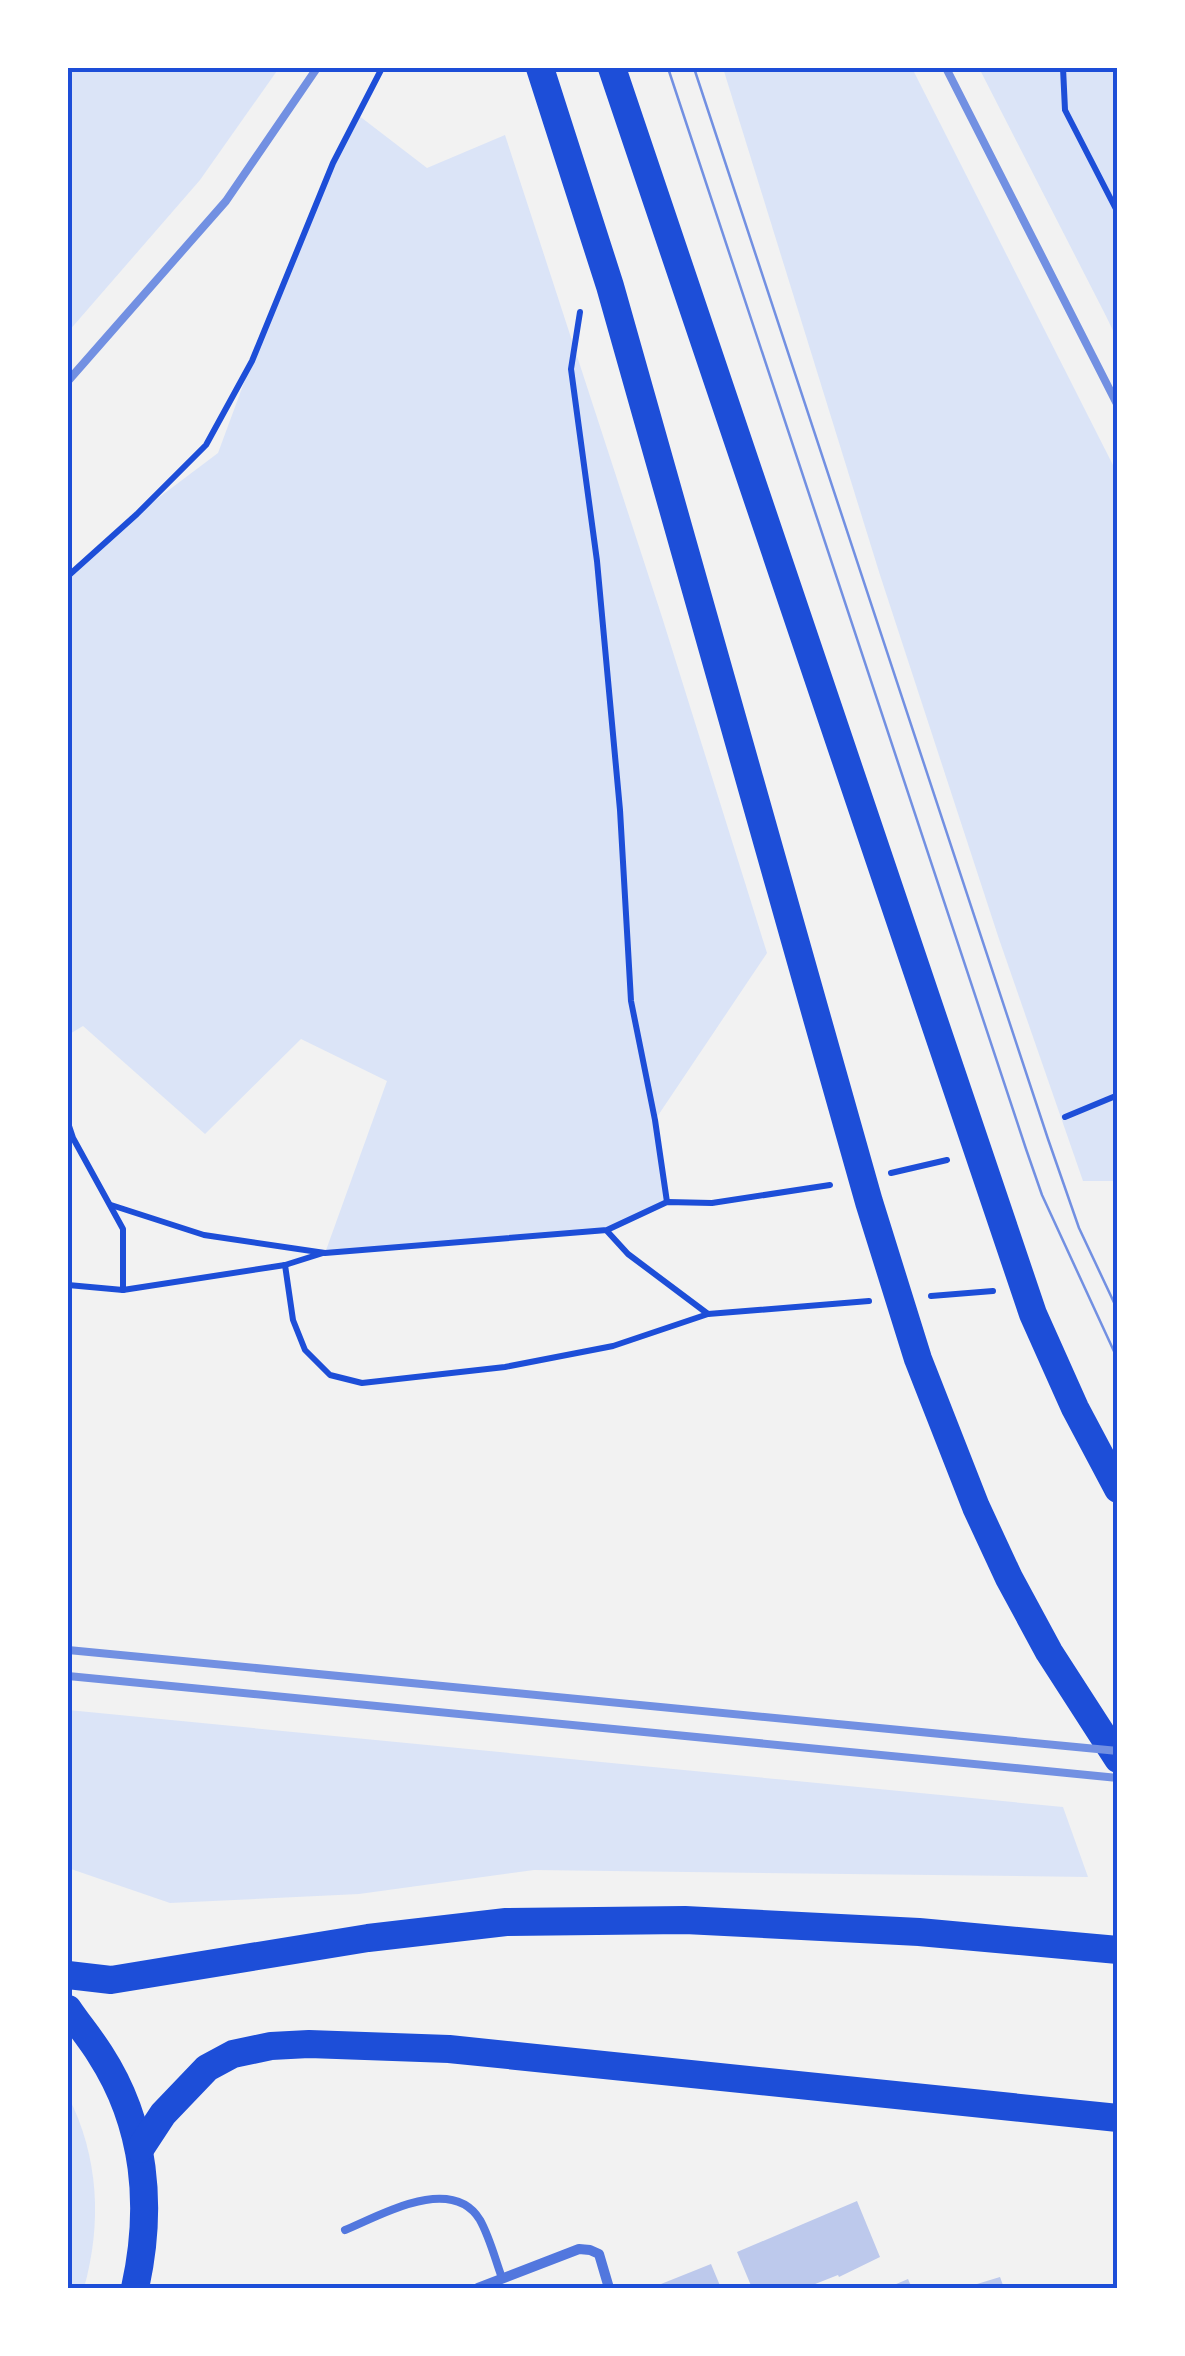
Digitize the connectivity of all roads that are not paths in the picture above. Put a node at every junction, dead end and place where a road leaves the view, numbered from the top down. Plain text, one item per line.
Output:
1 (540, 68) edge
2 (612, 68) edge
3 (1118, 1489) edge
4 (1118, 1759) edge
5 (1118, 1950) edge
6 (68, 1975) edge
7 (68, 2009) edge
8 (1118, 2118) edge
9 (140, 2149) junction
10 (346, 2230) dead end
11 (502, 2278) junction
12 (135, 2288) edge
13 (478, 2288) edge
14 (609, 2288) edge

1 - 4 highway
2 - 3 highway
5 - 6 highway
7 - 9 highway
8 - 9 highway
9 - 12 highway
10 - 11 lane
11 - 13 street
11 - 14 street

